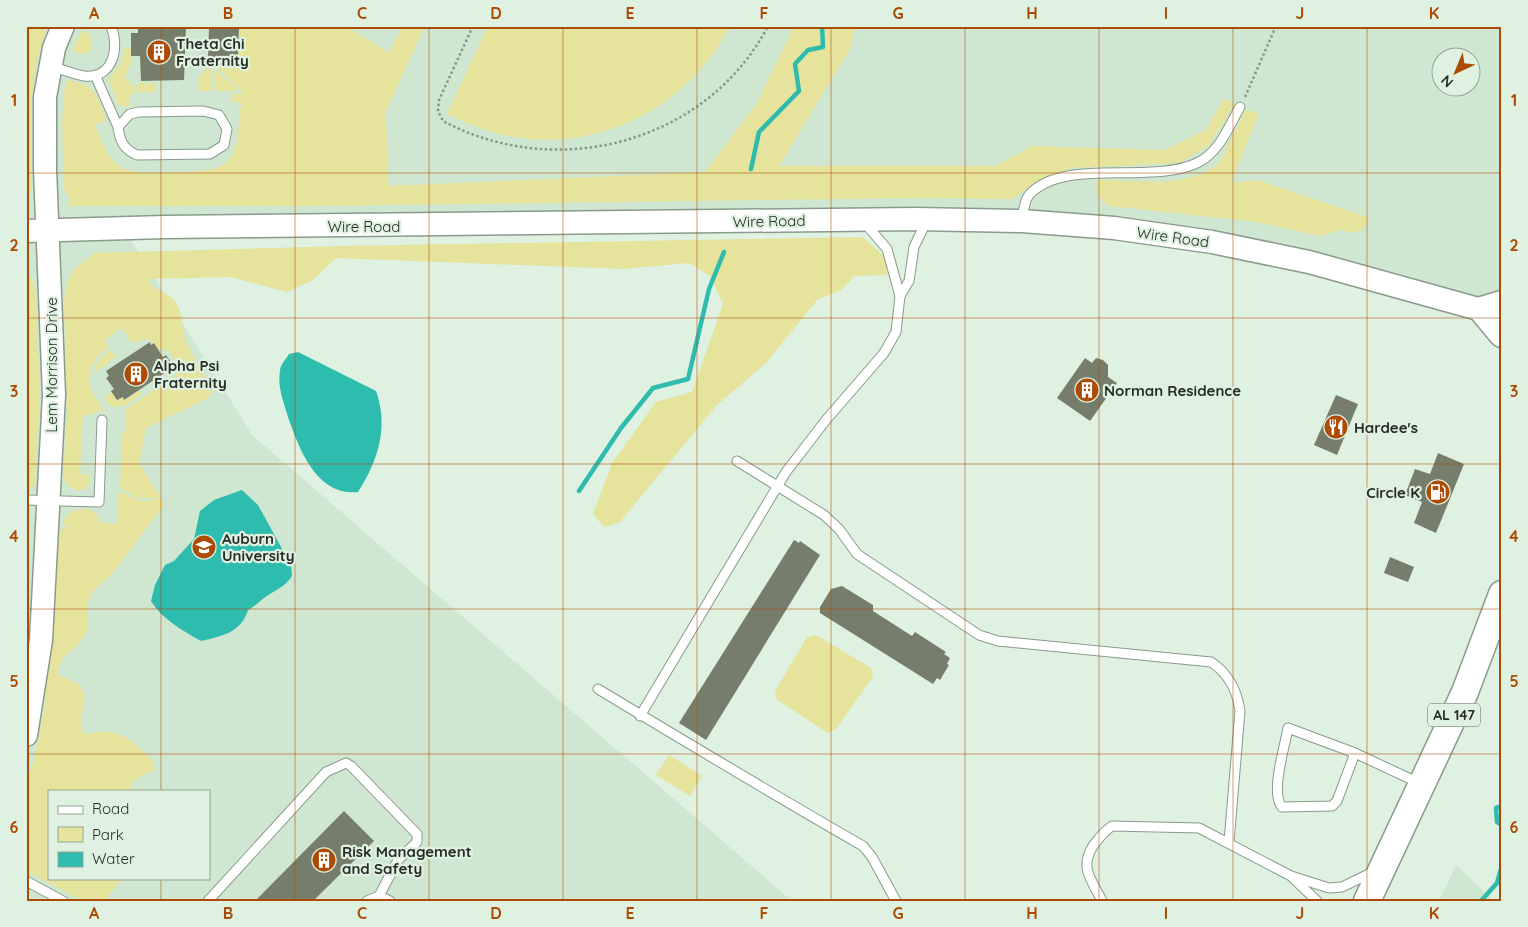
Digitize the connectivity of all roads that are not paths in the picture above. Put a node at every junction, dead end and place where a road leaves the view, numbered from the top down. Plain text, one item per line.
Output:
1 (111, 26) edge
2 (60, 27) edge
3 (50, 66) junction
4 (95, 75) junction
5 (1240, 107) road end
6 (118, 127) junction
7 (927, 219) junction
8 (862, 220) junction
9 (1022, 221) junction
10 (37, 231) edge
11 (900, 296) junction
12 (1495, 310) edge
13 (1502, 334) edge
14 (102, 420) dead end
15 (737, 461) dead end
16 (778, 487) junction
17 (37, 500) edge
18 (1502, 594) edge
19 (598, 689) dead end
20 (640, 716) junction
21 (26, 735) edge
22 (1355, 753) junction
23 (1422, 785) junction
24 (1229, 842) junction
25 (1384, 866) junction
26 (1292, 876) junction
27 (26, 881) edge
28 (379, 896) junction
29 (63, 901) edge
30 (208, 901) edge
31 (367, 901) edge
32 (390, 901) edge
33 (896, 901) edge
34 (1102, 901) edge
35 (1317, 901) edge
36 (1367, 901) edge

1 - 4 lane
2 - 3 street, Lem Morrison Drive
3 - 4 lane
3 - 10 street, Lem Morrison Drive
4 - 6 lane
5 - 9 lane
6 - 6 lane
7 - 8 street, Wire Road
7 - 9 street, Wire Road
7 - 11 lane
8 - 10 street, Wire Road
8 - 11 lane
9 - 12 street, Wire Road
10 - 17 street, Lem Morrison Drive
11 - 16 lane
12 - 13 main road
14 - 17 lane
15 - 16 lane
16 - 20 lane
16 - 24 lane
17 - 21 street, Lem Morrison Drive
18 - 23 main road, AL 147
19 - 20 lane
20 - 33 lane
22 - 22 lane
22 - 23 lane
23 - 25 main road, AL 147
24 - 26 lane
24 - 34 lane
25 - 26 lane
25 - 36 main road, AL 147
26 - 35 lane
27 - 29 lane
28 - 30 lane
28 - 31 lane
28 - 32 lane

